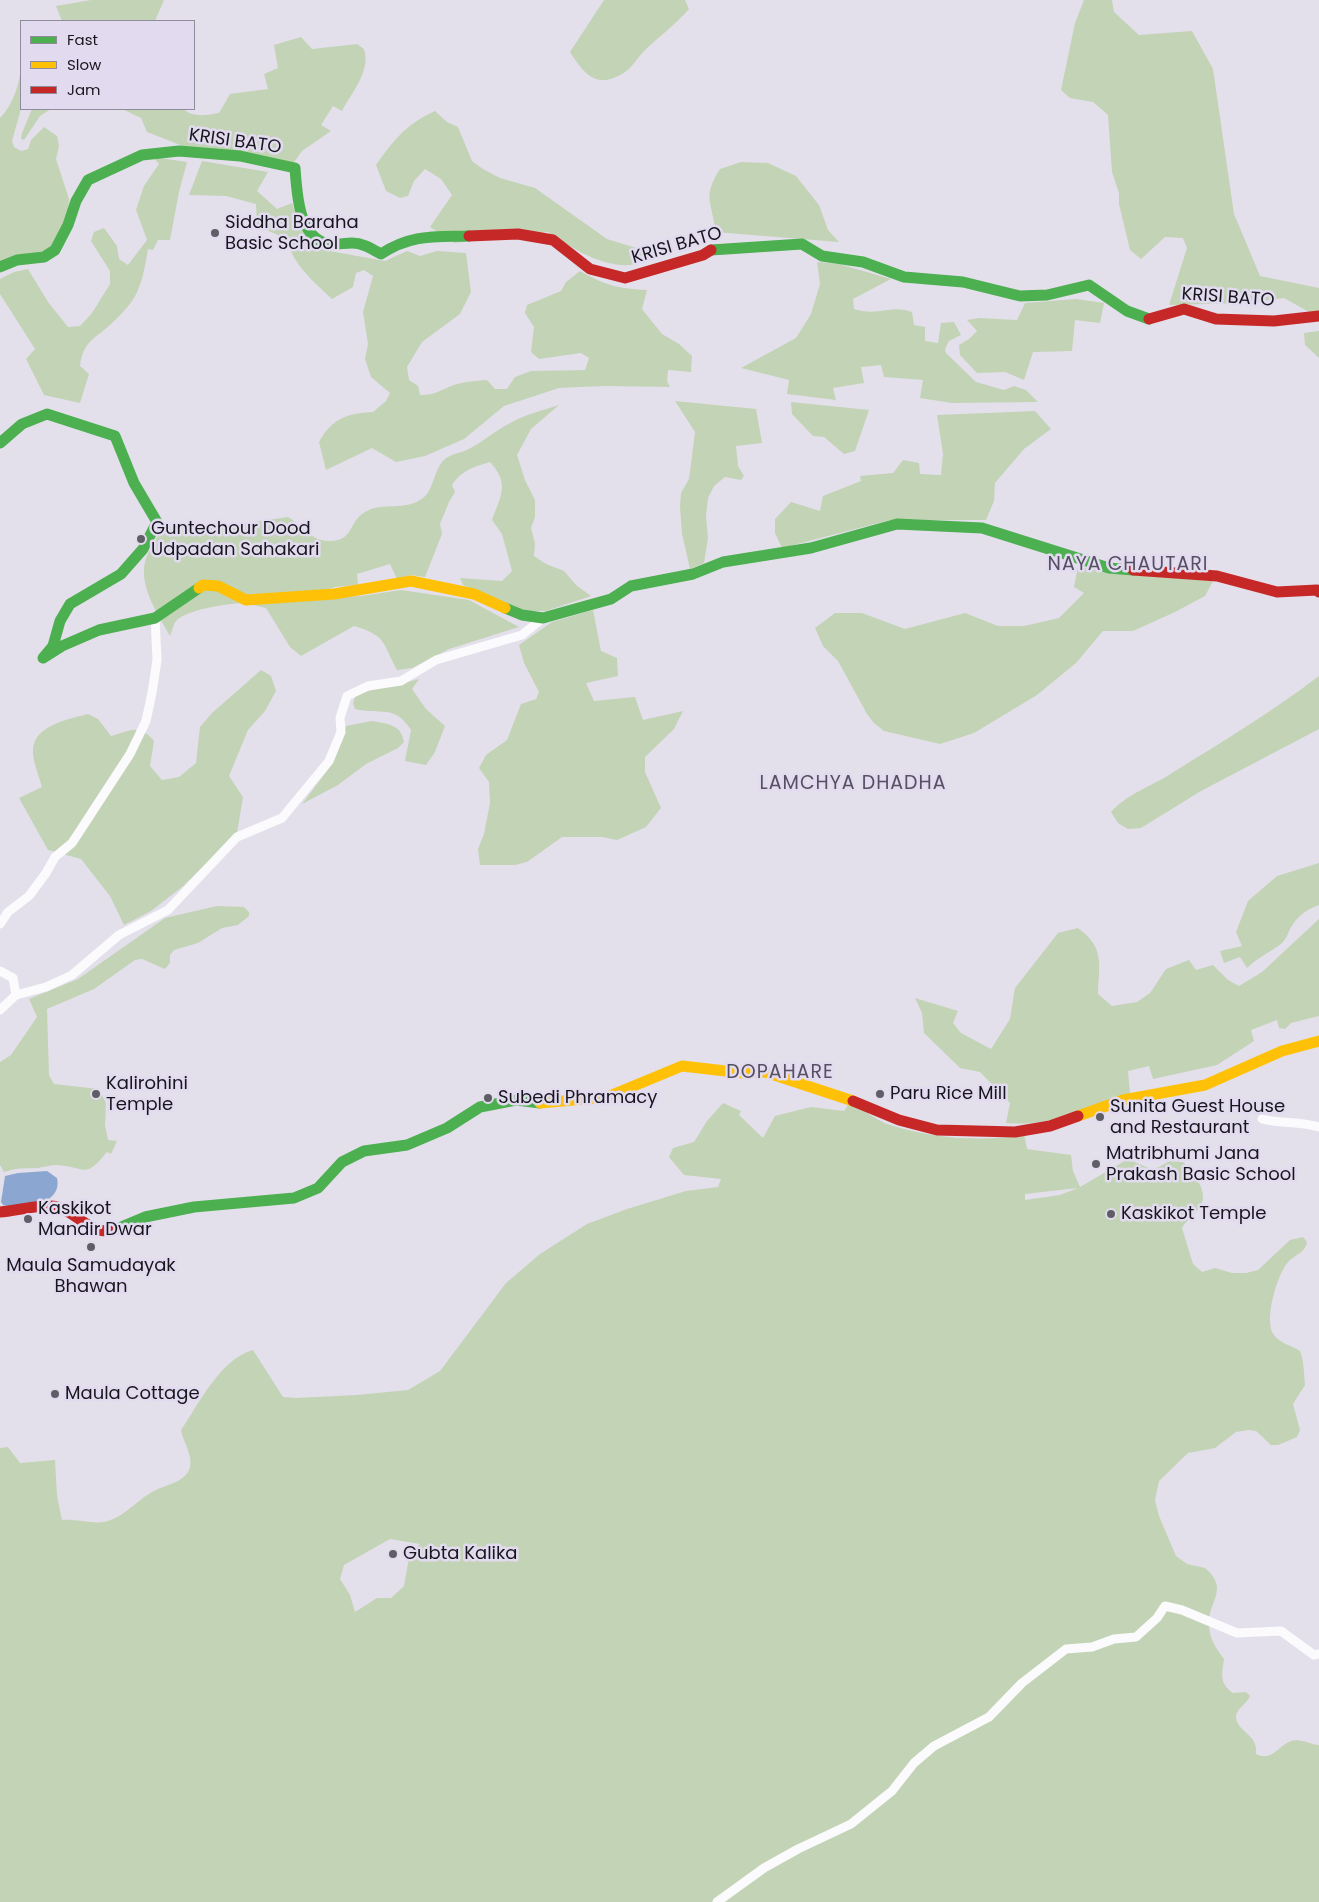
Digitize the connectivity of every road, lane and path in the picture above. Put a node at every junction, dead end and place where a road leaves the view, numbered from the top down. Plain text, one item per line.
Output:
1 (0, 267) edge
2 (1319, 316) edge
3 (0, 443) edge
4 (1319, 592) edge
5 (155, 618) junction
6 (543, 618) junction
7 (0, 924) edge
8 (0, 971) edge
9 (16, 995) junction
10 (0, 1010) edge
11 (1319, 1040) edge
12 (1262, 1119) dead end
13 (1319, 1128) edge
14 (0, 1212) edge
15 (1319, 1654) edge
16 (717, 1902) edge

1 - 2 street, KRISI BATO
3 - 5 street
4 - 6 street
5 - 6 street
5 - 7 street
6 - 9 street
8 - 9 street
9 - 10 street
11 - 14 street
12 - 13 street
15 - 16 street

